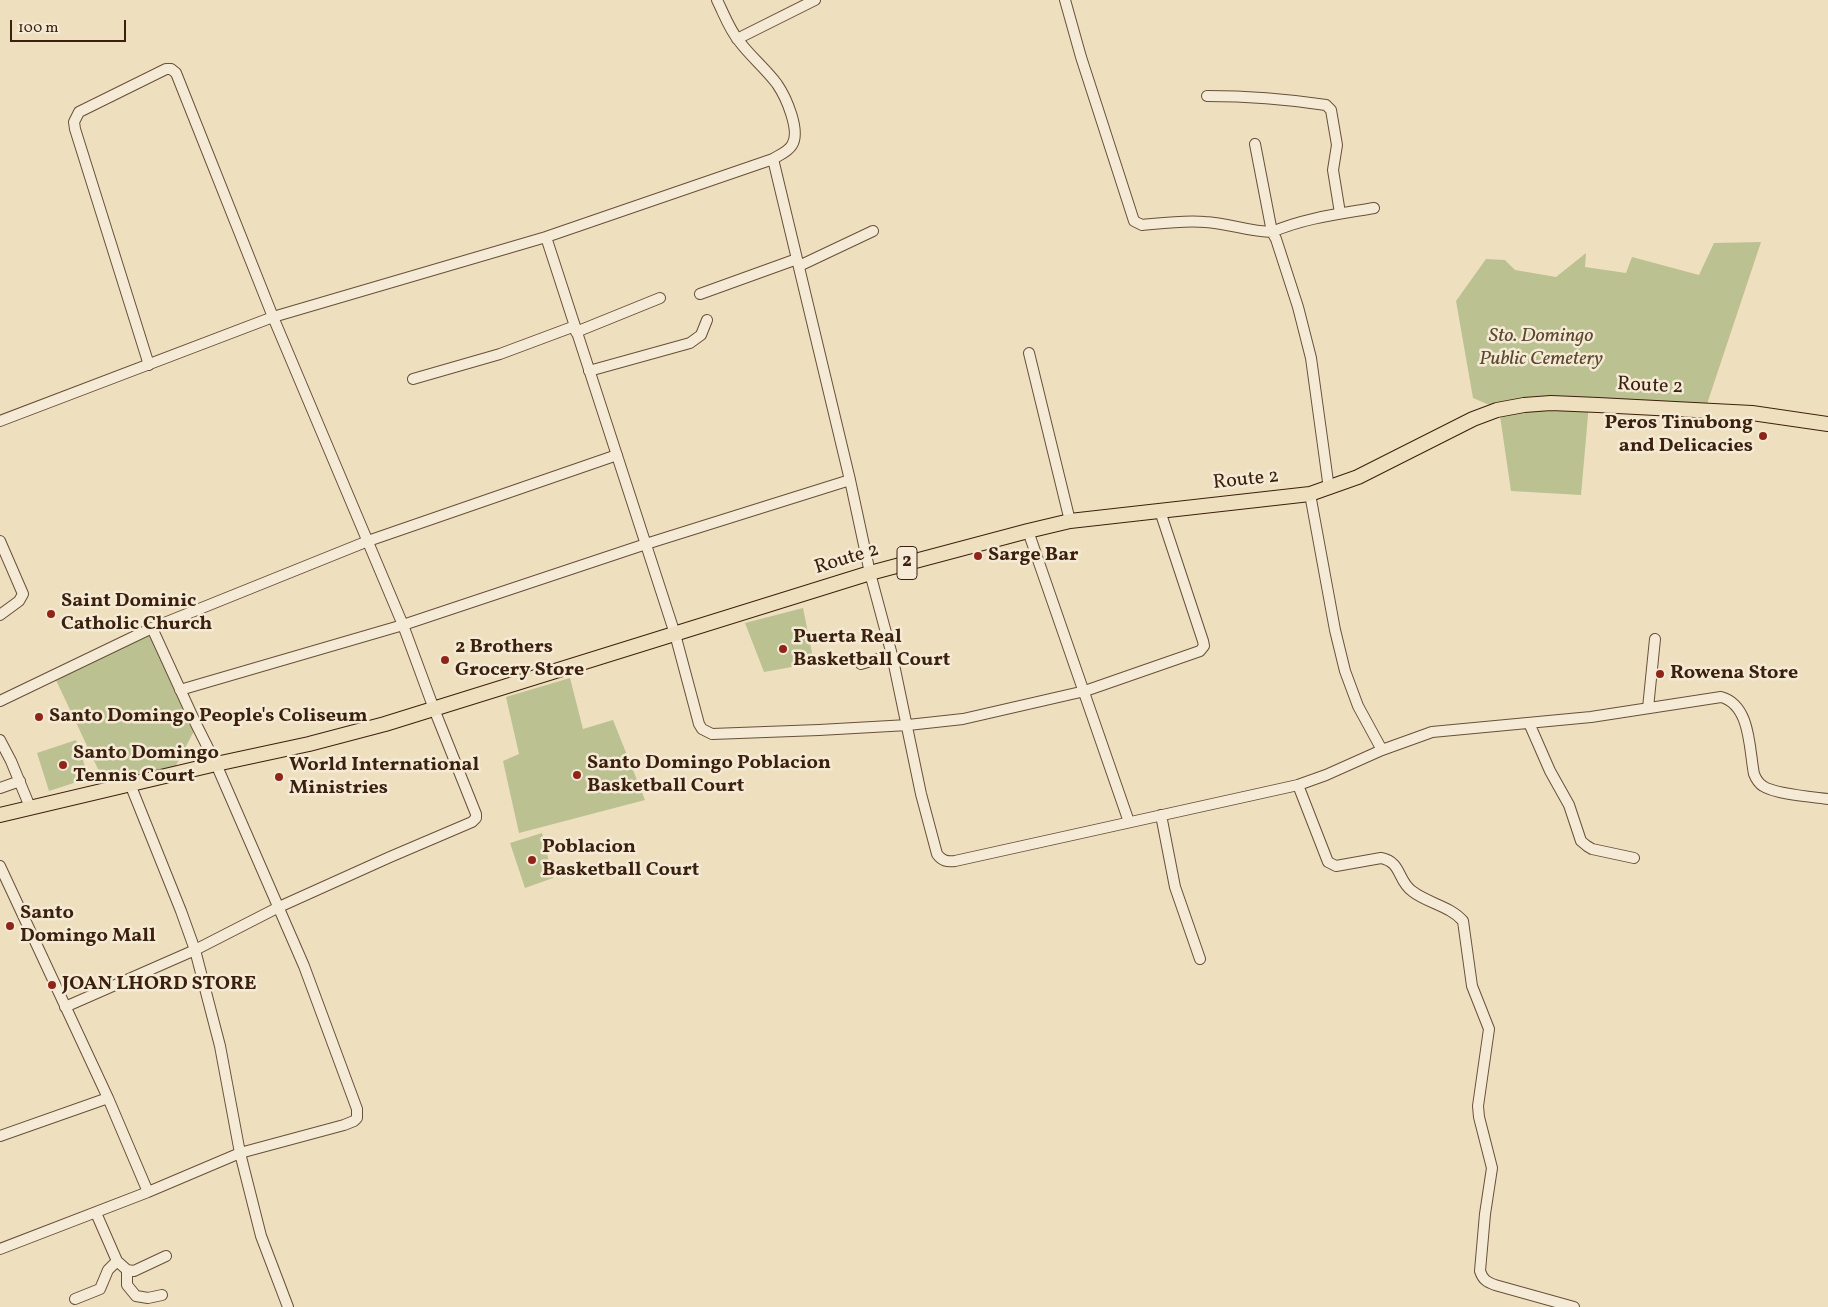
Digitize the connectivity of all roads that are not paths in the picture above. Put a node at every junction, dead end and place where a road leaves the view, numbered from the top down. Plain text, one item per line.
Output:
1 (717, 0) edge
2 (815, 0) edge
3 (1066, 0) edge
4 (737, 39) junction
5 (1207, 96) dead end
6 (1255, 144) dead end
7 (773, 159) junction
8 (1374, 208) dead end
9 (1340, 213) junction
10 (873, 231) dead end
11 (1272, 232) junction
12 (546, 237) junction
13 (798, 262) junction
14 (700, 294) dead end
15 (660, 298) dead end
16 (273, 317) junction
17 (707, 320) dead end
18 (576, 329) junction
19 (1029, 354) dead end
20 (149, 365) junction
21 (589, 371) junction
22 (413, 379) dead end
23 (0, 421) edge
24 (1826, 421) edge
25 (617, 454) junction
26 (850, 480) junction
27 (1329, 489) junction
28 (1310, 494) junction
29 (1160, 511) junction
30 (1070, 521) junction
31 (1028, 530) junction
32 (0, 541) edge
33 (368, 541) junction
34 (646, 544) junction
35 (870, 574) junction
36 (0, 615) edge
37 (403, 624) junction
38 (152, 628) junction
39 (675, 634) junction
40 (1654, 639) dead end
41 (892, 655) junction
42 (861, 664) dead end
43 (180, 690) junction
44 (1085, 691) junction
45 (0, 701) edge
46 (1648, 708) junction
47 (434, 709) junction
48 (1530, 723) junction
49 (908, 725) junction
50 (0, 740) edge
51 (1382, 750) junction
52 (216, 764) junction
53 (19, 780) junction
54 (130, 784) junction
55 (1298, 785) junction
56 (0, 787) edge
57 (1828, 799) edge
58 (30, 807) junction
59 (1, 811) edge
60 (1161, 815) junction
61 (1129, 822) junction
62 (1634, 858) dead end
63 (0, 866) edge
64 (278, 907) junction
65 (195, 950) junction
66 (1200, 959) dead end
67 (66, 1006) junction
68 (108, 1098) junction
69 (0, 1136) edge
70 (240, 1153) junction
71 (148, 1192) junction
72 (96, 1213) junction
73 (0, 1249) edge
74 (166, 1256) dead end
75 (117, 1261) junction
76 (127, 1270) junction
77 (162, 1295) dead end
78 (75, 1299) dead end
79 (288, 1307) edge
80 (1574, 1307) edge

1 - 4 street
2 - 4 street
3 - 11 street
4 - 7 street
5 - 9 street
6 - 11 street
7 - 12 street
7 - 13 street
8 - 9 street
9 - 11 street
10 - 13 street
11 - 27 street
12 - 16 street
12 - 18 street
13 - 14 street
13 - 26 street
15 - 18 street
16 - 20 street
16 - 20 street
16 - 33 street
17 - 21 street
18 - 21 street
18 - 22 street
19 - 30 street
20 - 23 street
21 - 25 street
24 - 27 highway, Route 2 / 2
25 - 33 street
25 - 34 street
26 - 34 street
26 - 35 street
27 - 28 highway, Route 2 / 2
28 - 29 highway, Route 2 / 2
28 - 51 street
29 - 30 highway, Route 2 / 2
29 - 44 street
30 - 31 highway, Route 2 / 2
31 - 35 highway, Route 2 / 2
31 - 44 street
32 - 36 street
33 - 37 street
33 - 38 street
34 - 37 street
34 - 39 street
35 - 39 highway, Route 2 / 2
35 - 41 street
37 - 43 street
37 - 47 street
38 - 43 street
38 - 45 street
39 - 47 highway, Route 2 / 2
39 - 49 street
40 - 46 street
41 - 42 street
41 - 49 street
43 - 52 street
44 - 49 street
44 - 61 street
46 - 48 street
46 - 57 street
47 - 52 highway, Route 2 / 2
47 - 64 street
48 - 51 street
48 - 62 street
49 - 61 street
50 - 53 street
51 - 55 street
52 - 54 highway, Route 2 / 2
52 - 64 street
53 - 56 street
53 - 58 street
54 - 58 highway, Route 2 / 2
54 - 65 street
55 - 60 street
55 - 80 street
58 - 59 highway, Route 2 / 2
60 - 61 street
60 - 66 street
63 - 67 street
64 - 65 street
64 - 70 street
65 - 67 street
65 - 70 street
67 - 68 street
68 - 69 street
68 - 71 street
70 - 71 street
70 - 79 street
71 - 72 street
72 - 73 street
72 - 75 street
74 - 76 street
75 - 76 street
75 - 78 street
76 - 77 street

